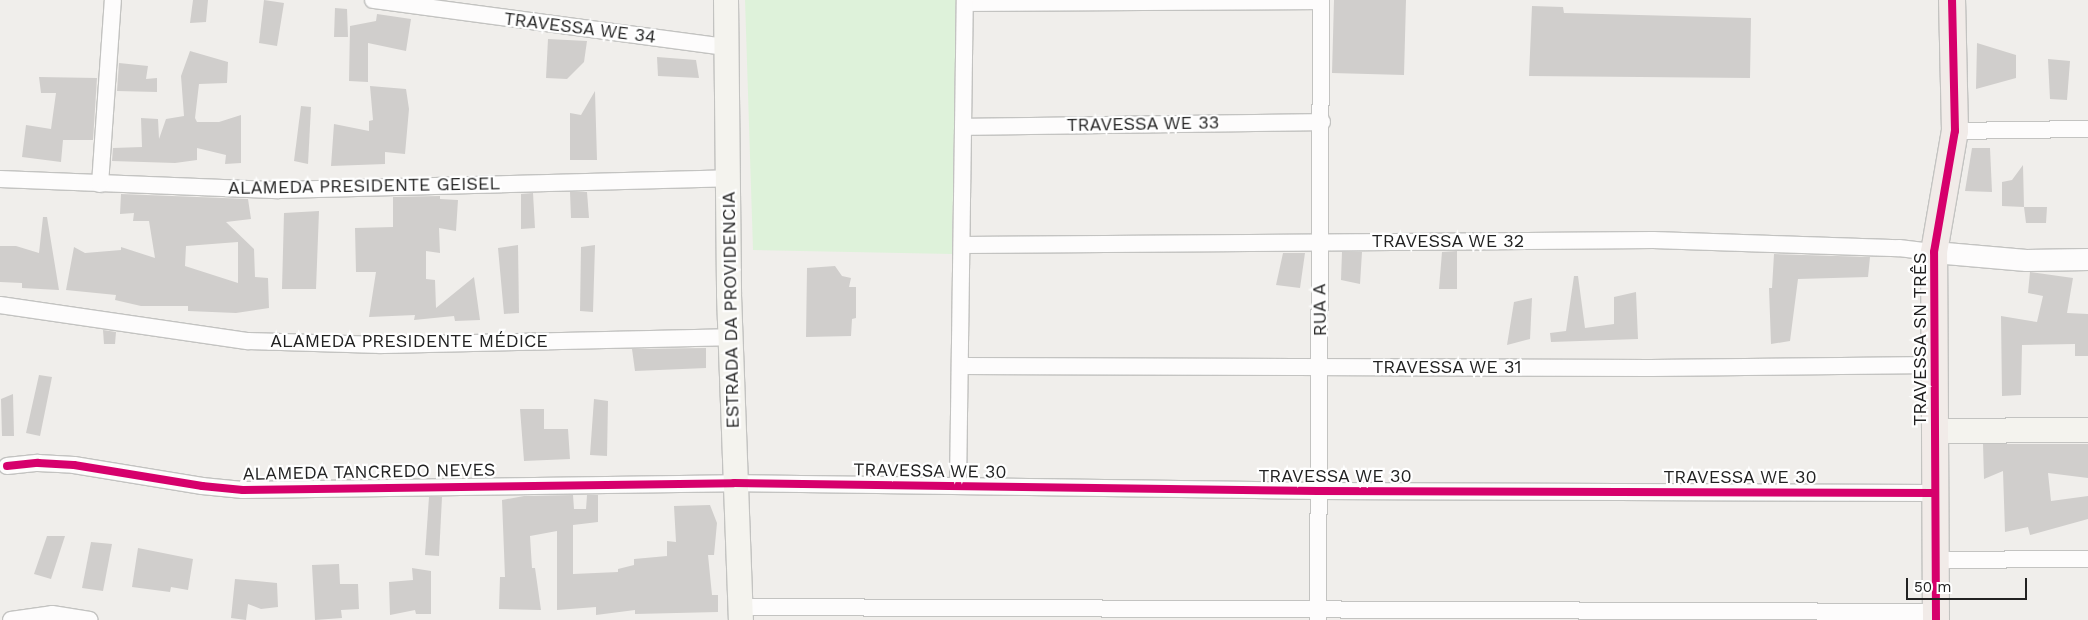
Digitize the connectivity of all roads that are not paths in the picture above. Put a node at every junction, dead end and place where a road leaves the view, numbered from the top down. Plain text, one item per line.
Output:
1 (112, 0) edge
2 (373, 0) edge
3 (726, 0) edge
4 (1321, 0) edge
5 (1952, 0) edge
6 (965, 2) edge
7 (727, 47) junction
8 (1322, 122) junction
9 (963, 127) junction
10 (2088, 129) edge
11 (1955, 131) junction
12 (729, 178) junction
13 (0, 179) edge
14 (100, 184) junction
15 (1319, 241) junction
16 (962, 246) junction
17 (1934, 252) junction
18 (2088, 259) edge
19 (0, 305) edge
20 (731, 337) junction
21 (1935, 365) junction
22 (960, 366) junction
23 (1321, 366) junction
24 (2088, 430) edge
25 (1935, 431) junction
26 (7, 466) dead end
27 (734, 483) junction
28 (958, 486) junction
29 (1318, 491) junction
30 (1935, 493) junction
31 (2088, 559) edge
32 (1935, 560) junction
33 (741, 614) edge
34 (1318, 616) edge
35 (1936, 616) edge
36 (11, 620) edge
37 (90, 620) edge

1 - 14 street
2 - 7 street, TRAVESSA WE 34
3 - 7 main road, ESTRADA DA PROVIDENCIA
4 - 6 street
4 - 8 street, RUA A
5 - 11 main road, TRAVESSA SN TRÊS
6 - 9 street
7 - 12 main road, ESTRADA DA PROVIDENCIA
8 - 9 street, TRAVESSA WE 33
8 - 15 street, RUA A
9 - 16 street
10 - 11 street
11 - 17 main road, TRAVESSA SN TRÊS
12 - 14 street, ALAMEDA PRESIDENTE GEISEL
12 - 20 main road, ESTRADA DA PROVIDENCIA
13 - 14 street, ALAMEDA PRESIDENTE GEISEL
15 - 16 street, TRAVESSA WE 32
15 - 17 street, TRAVESSA WE 32
15 - 23 street, RUA A
16 - 22 street
17 - 18 street
17 - 21 main road, TRAVESSA SN TRÊS
19 - 20 street, ALAMEDA PRESIDENTE MÉDICE
20 - 27 main road, ESTRADA DA PROVIDENCIA
21 - 23 street, TRAVESSA WE 31
21 - 25 main road, TRAVESSA SN TRÊS
22 - 23 street, TRAVESSA WE 31
22 - 28 street
23 - 29 street, RUA A
24 - 25 main road
25 - 30 main road, TRAVESSA SN TRÊS
26 - 27 street, ALAMEDA TANCREDO NEVES
27 - 28 street, TRAVESSA WE 30
27 - 33 main road, ESTRADA DA PROVIDENCIA
28 - 29 street, TRAVESSA WE 30
29 - 30 street, TRAVESSA WE 30
29 - 34 street, RUA A
30 - 32 main road, TRAVESSA SN TRÊS
31 - 32 street
32 - 35 main road, TRAVESSA SN TRÊS
33 - 34 street
34 - 35 street
36 - 37 street

